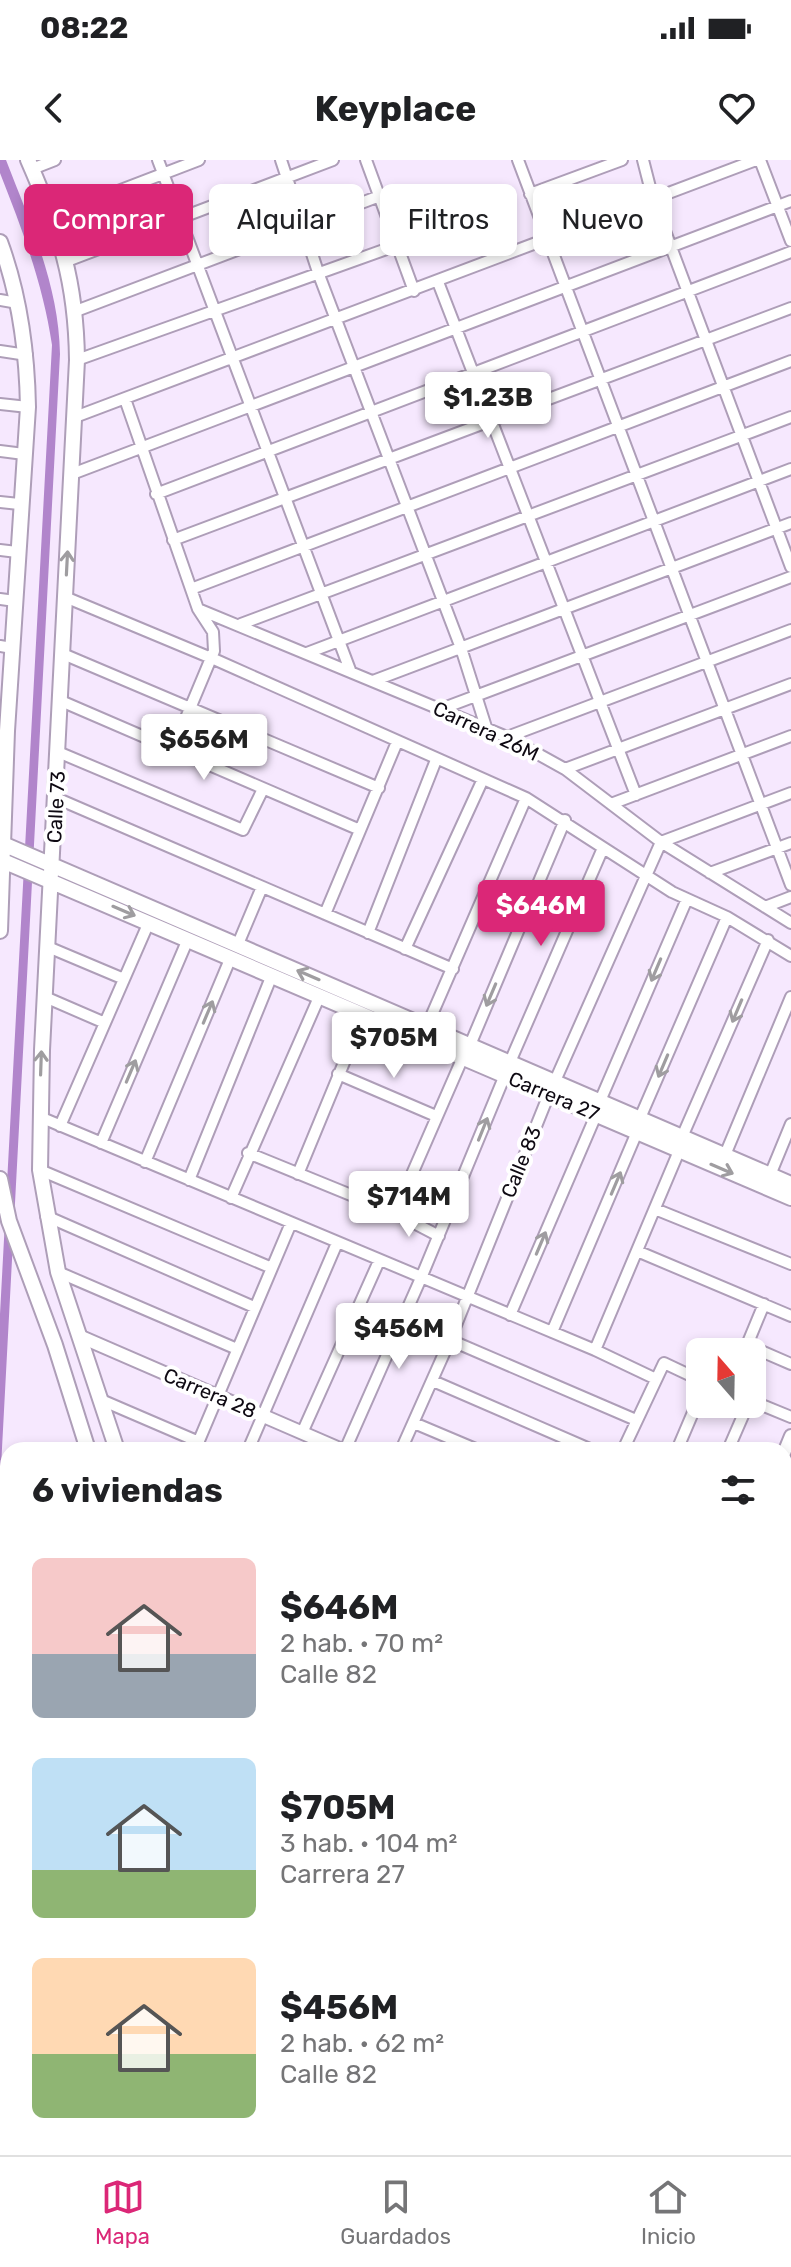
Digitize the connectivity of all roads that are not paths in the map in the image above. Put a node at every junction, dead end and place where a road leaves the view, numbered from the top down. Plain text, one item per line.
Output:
1 (55, 160) edge
2 (158, 160) edge
3 (199, 160) edge
4 (281, 160) edge
5 (333, 160) edge
6 (366, 160) edge
7 (518, 160) edge
8 (622, 160) edge
9 (643, 160) edge
10 (758, 160) edge
11 (30, 164) edge
12 (164, 174) junction
13 (287, 177) junction
14 (39, 184) edge
15 (138, 184) edge
16 (168, 184) edge
17 (289, 184) edge
18 (649, 184) edge
19 (672, 192) edge
20 (530, 194) junction
21 (377, 197) junction
22 (791, 201) edge
23 (364, 202) edge
24 (533, 202) edge
25 (380, 205) edge
26 (777, 206) junction
27 (193, 211) edge
28 (791, 241) edge
29 (533, 245) edge
30 (672, 247) edge
31 (1, 249) edge
32 (672, 250) edge
33 (193, 251) edge
34 (380, 252) edge
35 (791, 252) edge
36 (65, 256) edge
37 (80, 256) edge
38 (222, 256) edge
39 (312, 256) edge
40 (400, 256) edge
41 (553, 256) edge
42 (647, 256) edge
43 (67, 261) junction
44 (198, 265) junction
45 (319, 275) junction
46 (438, 282) junction
47 (565, 287) junction
48 (414, 291) junction
49 (688, 291) junction
50 (0, 300) edge
51 (18, 303) junction
52 (791, 308) edge
53 (76, 311) junction
54 (216, 313) junction
55 (337, 319) junction
56 (456, 328) junction
57 (582, 332) junction
58 (706, 340) junction
59 (0, 351) edge
60 (27, 355) junction
61 (233, 358) junction
62 (77, 360) junction
63 (791, 361) edge
64 (355, 366) junction
65 (473, 373) junction
66 (600, 380) junction
67 (724, 387) junction
68 (125, 399) junction
69 (0, 404) edge
70 (251, 406) junction
71 (28, 407) junction
72 (372, 411) junction
73 (75, 417) junction
74 (791, 417) edge
75 (492, 420) junction
76 (618, 427) junction
77 (742, 436) junction
78 (140, 448) junction
79 (0, 451) edge
80 (268, 451) junction
81 (24, 454) junction
82 (388, 459) junction
83 (510, 468) junction
84 (791, 469) edge
85 (72, 474) junction
86 (636, 475) junction
87 (759, 481) junction
88 (156, 494) junction
89 (285, 498) junction
90 (0, 502) edge
91 (19, 504) junction
92 (408, 506) junction
93 (528, 516) junction
94 (653, 521) junction
95 (791, 523) edge
96 (777, 529) junction
97 (173, 540) junction
98 (303, 546) junction
99 (0, 550) edge
100 (17, 552) junction
101 (426, 554) junction
102 (546, 562) junction
103 (791, 567) edge
104 (671, 568) junction
105 (791, 577) edge
106 (191, 589) junction
107 (321, 593) junction
108 (65, 597) junction
109 (7, 600) edge
110 (443, 601) junction
111 (198, 609) junction
112 (565, 609) junction
113 (689, 615) junction
114 (241, 624) junction
115 (791, 630) edge
116 (339, 641) junction
117 (6, 647) edge
118 (461, 648) junction
119 (307, 653) junction
120 (63, 654) junction
121 (583, 656) junction
122 (212, 658) junction
123 (707, 662) junction
124 (350, 670) junction
125 (373, 681) junction
126 (791, 684) edge
127 (474, 696) junction
128 (61, 701) junction
129 (600, 702) junction
130 (191, 708) junction
131 (441, 709) junction
132 (724, 709) junction
133 (486, 727) junction
134 (4, 730) edge
135 (791, 736) edge
136 (507, 737) junction
137 (397, 742) junction
138 (173, 749) junction
139 (619, 749) junction
140 (58, 752) junction
141 (742, 755) junction
142 (436, 760) junction
143 (565, 769) junction
144 (483, 779) junction
145 (3, 780) edge
146 (379, 788) junction
147 (263, 789) junction
148 (791, 793) edge
149 (636, 795) junction
150 (56, 798) junction
151 (526, 798) junction
152 (611, 804) junction
153 (760, 805) junction
154 (565, 820) junction
155 (360, 830) junction
156 (661, 842) junction
157 (2, 843) edge
158 (791, 843) edge
159 (603, 848) junction
160 (777, 848) junction
161 (7, 862) edge
162 (47, 862) junction
163 (710, 873) junction
164 (645, 874) junction
165 (52, 880) junction
166 (791, 885) edge
167 (262, 887) junction
168 (791, 897) edge
169 (687, 899) junction
170 (765, 907) junction
171 (325, 914) junction
172 (727, 917) junction
173 (0, 921) edge
174 (149, 922) junction
175 (791, 923) edge
176 (0, 931) edge
177 (368, 933) junction
178 (188, 939) junction
179 (768, 940) junction
180 (48, 947) junction
181 (405, 949) junction
182 (234, 951) junction
183 (791, 956) edge
184 (453, 969) junction
185 (272, 975) junction
186 (124, 979) junction
187 (320, 995) junction
188 (45, 997) junction
189 (791, 997) edge
190 (364, 1014) junction
191 (105, 1023) junction
192 (427, 1026) junction
193 (466, 1051) junction
194 (507, 1069) junction
195 (338, 1074) junction
196 (552, 1088) junction
197 (598, 1108) junction
198 (436, 1116) junction
199 (40, 1117) junction
200 (791, 1124) edge
201 (638, 1125) junction
202 (60, 1126) junction
203 (101, 1143) junction
204 (681, 1144) junction
205 (248, 1153) junction
206 (725, 1155) junction
207 (145, 1162) junction
208 (40, 1170) junction
209 (298, 1174) junction
210 (770, 1175) junction
211 (0, 1179) edge
212 (189, 1180) junction
213 (791, 1184) edge
214 (231, 1198) junction
215 (791, 1198) edge
216 (655, 1209) junction
217 (395, 1213) junction
218 (46, 1216) junction
219 (291, 1223) junction
220 (439, 1236) junction
221 (337, 1243) junction
222 (637, 1251) junction
223 (379, 1261) junction
224 (791, 1264) edge
225 (272, 1268) junction
226 (58, 1272) junction
227 (421, 1278) junction
228 (467, 1298) junction
229 (764, 1304) junction
230 (254, 1307) junction
231 (510, 1315) junction
232 (791, 1316) edge
233 (552, 1332) junction
234 (79, 1336) junction
235 (450, 1340) junction
236 (237, 1349) junction
237 (595, 1350) junction
238 (791, 1364) edge
239 (686, 1373) edge
240 (656, 1379) junction
241 (433, 1381) junction
242 (218, 1397) junction
243 (99, 1399) junction
244 (766, 1408) edge
245 (262, 1416) junction
246 (791, 1417) edge
247 (691, 1418) edge
248 (743, 1418) edge
249 (636, 1420) junction
250 (414, 1423) junction
251 (302, 1433) junction
252 (85, 1442) edge
253 (114, 1442) edge
254 (189, 1442) edge
255 (199, 1442) edge
256 (251, 1442) edge
257 (324, 1442) edge
258 (347, 1442) edge
259 (405, 1442) edge
260 (459, 1442) edge
261 (574, 1442) edge
262 (626, 1442) edge
263 (680, 1442) edge
264 (732, 1442) edge

1 - 11 street
2 - 12 street
3 - 12 street
4 - 13 street
5 - 13 street
6 - 21 street
7 - 20 street
8 - 20 street
9 - 18 street
10 - 19 street
10 - 26 street
11 - 14 main road, Calle 73
12 - 15 street
12 - 16 street
13 - 17 street
13 - 27 street
20 - 24 street
21 - 23 street
21 - 25 street
22 - 26 street
26 - 28 street
26 - 30 street
29 - 46 street
31 - 51 main road
32 - 49 street
33 - 44 street
34 - 45 street
35 - 49 street
36 - 43 main road, Calle 73
37 - 43 street
38 - 44 street
39 - 45 street
40 - 48 street
41 - 47 street
42 - 47 street
43 - 53 main road, Calle 73
44 - 53 street
44 - 54 street
45 - 54 street
45 - 55 street
46 - 48 street
46 - 56 street
47 - 56 street
47 - 57 street
48 - 55 street
49 - 57 street
49 - 58 street
50 - 51 street
51 - 60 main road
52 - 58 street
53 - 62 main road, Calle 73
54 - 61 street
54 - 62 street
55 - 61 street
55 - 64 street
56 - 64 street
56 - 65 street
57 - 65 street
57 - 66 street
58 - 66 street
58 - 67 street
59 - 60 street
60 - 71 main road
61 - 68 street
61 - 70 street
62 - 73 main road, Calle 73
63 - 67 street
64 - 70 street
64 - 72 street
65 - 72 street
65 - 75 street
66 - 75 street
66 - 76 street
67 - 76 street
67 - 77 street
68 - 73 street
68 - 78 street
69 - 71 street
70 - 78 street
70 - 80 street
71 - 81 main road
72 - 80 street
72 - 82 street
73 - 85 main road, Calle 73
74 - 77 street
75 - 82 street
75 - 83 street
76 - 83 street
76 - 86 street
77 - 86 street
77 - 87 street
78 - 85 street
78 - 88 street
79 - 81 street
80 - 88 street
80 - 89 street
81 - 91 main road
82 - 89 street
82 - 92 street
83 - 92 street
83 - 93 street
84 - 87 street
108 -> 85 main road, Calle 73
86 - 93 street
86 - 94 street
87 - 94 street
87 - 96 street
88 - 97 street
89 - 97 street
89 - 98 street
90 - 91 street
91 - 100 main road
92 - 98 street
92 - 101 street
93 - 101 street
93 - 102 street
94 - 102 street
94 - 104 street
95 - 96 street
96 - 103 street
96 - 104 street
97 - 106 street
98 - 106 street
98 - 107 street
99 - 100 street
100 - 109 main road
101 - 107 street
101 - 110 street
102 - 110 street
102 - 112 street
104 - 112 street
104 - 113 street
105 - 113 street
106 - 111 street
107 - 114 street
107 - 116 street
108 - 120 main road, Calle 73
108 - 122 street
109 - 117 main road
110 - 116 street
110 - 118 street
111 - 114 street, Carrera 26M
111 - 122 street
112 - 118 street
112 - 121 street
113 - 121 street
113 - 123 street
114 - 119 street, Carrera 26M
115 - 123 street
116 - 119 street
116 - 124 street
117 - 134 main road
118 - 125 street
118 - 127 street
119 - 124 street, Carrera 26M
120 - 128 main road, Calle 73
120 - 130 street
121 - 127 street
121 - 129 street
122 - 130 street
122 - 137 street
123 - 129 street
123 - 132 street
124 - 125 street, Carrera 26M
125 - 131 street, Carrera 26M
126 - 132 street
127 - 131 street
127 - 133 street
128 - 138 street
128 - 140 main road, Calle 73
129 - 136 street
129 - 139 street
130 - 138 street
130 - 146 street
131 - 133 street, Carrera 26M
132 - 139 street
132 - 141 street
133 - 136 street, Carrera 26M
134 - 145 main road
135 - 141 street
136 - 143 street, Carrera 26M
137 - 142 street
137 - 146 street
138 - 147 street
139 - 143 street
139 - 149 street
140 - 147 street
140 - 150 main road, Calle 73
141 - 149 street
141 - 153 street
142 - 144 street
142 - 177 street
143 - 152 street, Carrera 26M
144 - 151 street
144 - 181 street
145 - 157 main road
146 - 155 street
147 - 155 street
148 - 153 street
149 - 152 street
150 - 162 main road, Calle 73
150 - 167 street
151 - 154 street
151 - 184 street
152 - 156 street, Carrera 26M
153 - 156 street
153 - 160 street
154 - 159 street
154 -> 193 street
155 - 171 street
156 - 163 street, Carrera 26M
156 - 164 street, Calle 83
157 - 161 main road
157 - 162 main road
158 - 160 street
159 - 164 street
159 - 194 street
160 - 163 street
160 - 166 street
161 - 165 main road
161 - 173 main road
162 - 165 main road, Calle 73
162 - 182 main road, Carrera 27
163 - 170 street, Carrera 26M
164 - 169 street
164 - 196 street, Calle 83
165 -> 174 main road, Carrera 27
165 - 180 main road, Calle 73
167 - 171 street
167 - 182 street
168 - 170 street
169 - 172 street
169 -> 197 street
170 - 175 street, Carrera 26M
171 - 177 street
172 - 179 street
172 -> 201 street
173 - 176 main road
174 - 178 main road, Carrera 27
174 - 186 street
177 - 181 street
178 - 182 main road, Carrera 27
203 -> 178 street
179 - 183 street
179 -> 204 street
180 - 186 street
180 - 188 main road, Calle 73
181 - 184 street
182 - 185 main road, Carrera 27
192 -> 182 main road, Carrera 27
207 -> 182 street
184 - 192 street
185 - 187 main road, Carrera 27
185 - 212 street
186 - 191 street
187 - 190 main road, Carrera 27
187 - 205 street
188 - 191 street
199 -> 188 main road, Calle 73
189 - 206 street
190 - 193 main road, Carrera 27
190 - 195 street
191 - 202 street
192 - 193 main road, Carrera 27
193 - 194 main road, Carrera 27
193 - 198 street
194 - 196 main road, Carrera 27
220 -> 194 street
195 - 198 street
195 - 209 street
196 - 197 main road, Carrera 27
196 - 228 street, Calle 83
197 - 201 main road, Carrera 27
231 -> 197 street
198 - 217 street
199 - 202 street
199 - 208 main road, Calle 73
200 - 210 street
201 - 204 main road, Carrera 27
233 -> 201 street
202 - 203 street
203 - 207 street
204 - 206 main road, Carrera 27
204 -> 215 main road, Carrera 27
204 - 216 street
205 - 209 street
205 - 214 street
206 - 210 main road, Carrera 27
207 - 212 street
208 - 218 main road, Calle 73
208 - 225 street
209 - 217 street
210 - 213 main road, Carrera 27
211 - 252 main road
212 - 214 street
214 - 219 street
216 - 222 street
216 - 224 street
217 - 220 street
218 - 226 main road, Calle 73
218 - 230 street
219 - 221 street
219 - 225 street
220 - 227 street
221 - 223 street
221 - 245 street
222 - 229 street
222 - 237 street
223 - 227 street
223 - 251 street
225 - 230 street
226 - 234 main road, Calle 73
226 - 236 street
227 - 228 street
227 - 258 street
228 - 231 street
228 - 235 street, Calle 83
229 - 232 street
229 - 238 street
230 - 236 street
231 - 233 street
233 - 237 street
234 - 242 street, Carrera 28
234 - 243 main road, Calle 73
235 - 241 street, Calle 83
235 - 249 street
236 - 242 street
237 - 240 street
239 - 240 street
240 - 249 street
241 - 250 street, Calle 83
241 - 261 street
242 - 245 street, Carrera 28
242 - 255 street
243 - 253 main road, Calle 73
243 - 254 street
244 - 246 street
245 - 251 street, Carrera 28
245 - 256 street
247 - 263 street
248 - 264 street
249 - 262 street
250 - 259 street, Calle 83
250 - 260 street
251 - 257 street, Carrera 28

